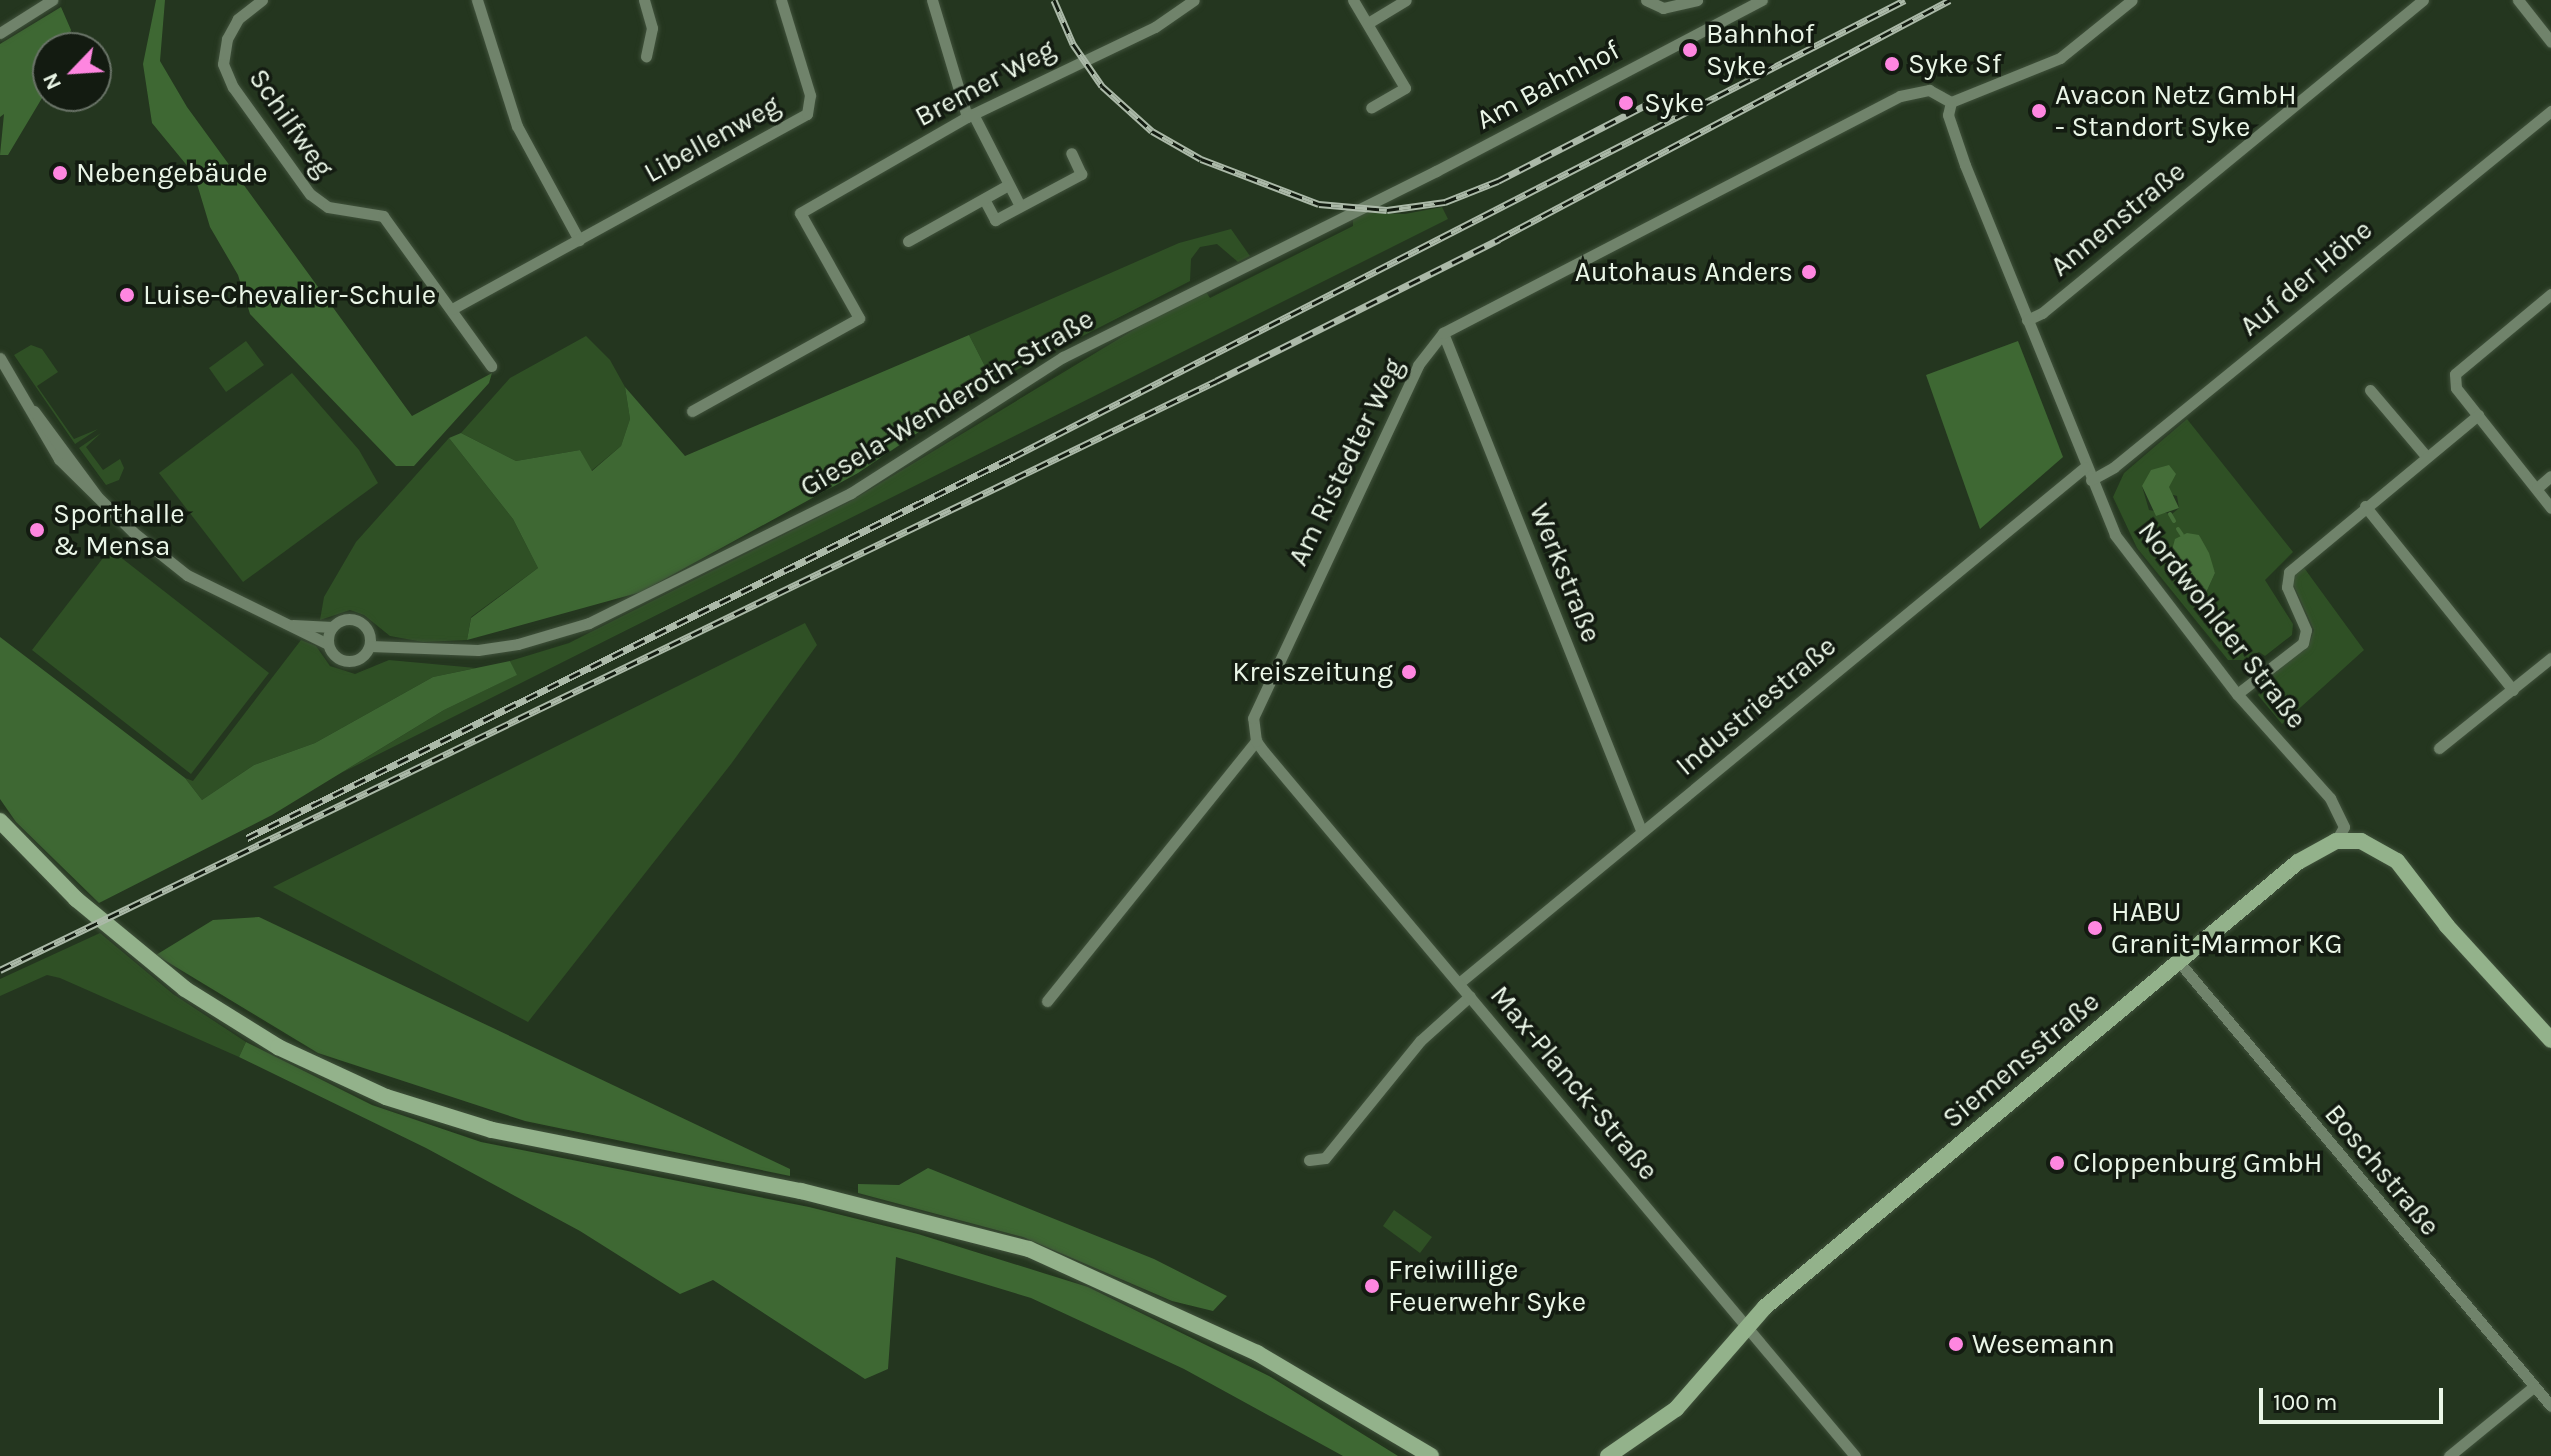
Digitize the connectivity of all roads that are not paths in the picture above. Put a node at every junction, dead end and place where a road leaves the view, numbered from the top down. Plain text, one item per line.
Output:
1 (52, 0) edge
2 (262, 0) edge
3 (477, 0) edge
4 (644, 0) edge
5 (781, 0) edge
6 (932, 0) edge
7 (1194, 0) edge
8 (1353, 0) edge
9 (1406, 0) edge
10 (1646, 0) edge
11 (1697, 0) edge
12 (1762, 0) edge
13 (2132, 0) edge
14 (2423, 0) edge
15 (2518, 0) edge
16 (1368, 23) junction
17 (0, 33) edge
18 (2551, 42) edge
19 (646, 56) dead end
20 (1951, 102) junction
21 (1371, 108) dead end
22 (2551, 111) edge
23 (970, 116) junction
24 (1071, 153) dead end
25 (1008, 185) junction
26 (984, 199) junction
27 (1020, 206) junction
28 (1356, 209) joint
29 (579, 240) junction
30 (908, 241) dead end
31 (2551, 294) edge
32 (452, 309) junction
33 (2027, 320) junction
34 (1443, 333) junction
35 (0, 358) edge
36 (491, 366) dead end
37 (2370, 390) dead end
38 (692, 411) dead end
39 (2478, 415) junction
40 (2426, 456) junction
41 (2085, 467) junction
42 (2551, 476) edge
43 (2091, 480) junction
44 (2537, 488) junction
45 (2365, 506) junction
46 (2551, 508) edge
47 (291, 625) junction
48 (332, 627) junction
49 (328, 644) junction
50 (370, 646) junction
51 (2551, 658) edge
52 (2513, 690) junction
53 (2237, 694) junction
54 (1256, 741) junction
55 (2439, 748) dead end
56 (0, 821) edge
57 (1641, 830) junction
58 (2336, 841) junction
59 (2179, 962) junction
60 (1074, 967) junction
61 (1083, 980) dead end
62 (1459, 983) junction
63 (1470, 996) junction
64 (1047, 1001) dead end
65 (2551, 1040) edge
66 (1309, 1160) dead end
67 (1746, 1327) junction
68 (2532, 1388) junction
69 (2551, 1406) edge
70 (1431, 1456) edge
71 (1608, 1456) edge
72 (1855, 1456) edge
73 (2449, 1456) edge

1 - 17 street
2 - 32 street, Schilfweg
3 - 29 street
4 - 19 street
5 - 29 street, Libellenweg
6 - 23 street
7 - 23 street, Bremer Weg
8 - 16 street
9 - 16 street
10 - 11 street
12 - 28 street, Am Bahnhof
13 - 20 street
14 - 33 street, Annenstraße
15 - 18 street
16 - 21 street
20 - 33 street, Nordwohlder Straße
20 - 34 street, Am Ristedter Weg
22 - 43 street, Auf der Höhe
23 - 25 street
23 - 38 street, Bremer Weg
24 - 27 street
25 - 26 street
25 - 27 street
26 - 27 street
26 - 30 street
28 - 50 street, Giesela-Wenderoth-Straße
29 - 32 street
31 - 39 street
32 - 36 street, Schilfweg
33 - 41 street, Nordwohlder Straße
34 - 54 street, Am Ristedter Weg
34 - 57 street, Werkstraße
35 - 47 street
37 - 40 street
39 - 40 street
39 - 44 street
40 - 45 street
41 - 43 street, Nordwohlder Straße
41 - 57 street, Industriestraße
42 - 44 street
43 - 53 street, Nordwohlder Straße
44 - 46 street
45 - 52 street
45 - 53 street
47 - 48 street
47 - 49 street
48 - 49 street
48 - 50 street
49 - 50 street
51 - 52 street
52 - 55 street
53 - 58 street, Nordwohlder Straße
54 - 60 street
54 - 62 street, Max-Planck-Straße
56 - 70 main road
57 - 62 street, Industriestraße
58 - 59 main road, Siemensstraße
58 - 65 main road
59 - 67 main road, Siemensstraße
59 - 68 street, Boschstraße
60 - 61 street
60 - 64 street
62 - 63 street, Max-Planck-Straße
63 - 66 street
63 - 67 street, Max-Planck-Straße
67 - 71 main road, Siemensstraße
67 - 72 street, Max-Planck-Straße
68 - 69 street, Boschstraße
68 - 73 street

